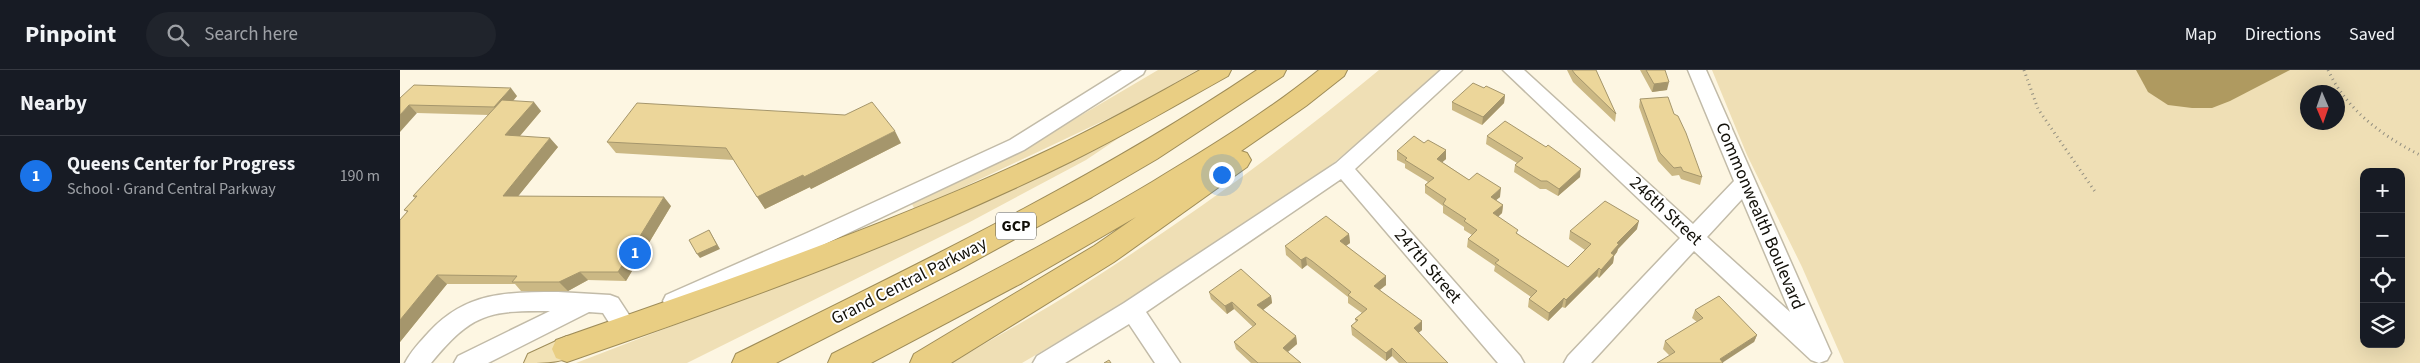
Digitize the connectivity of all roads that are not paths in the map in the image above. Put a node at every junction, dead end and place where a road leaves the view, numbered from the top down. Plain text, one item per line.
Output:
1 (1136, 70) edge
2 (1219, 70) edge
3 (1274, 70) edge
4 (1335, 70) edge
5 (1346, 70) edge
6 (1453, 70) edge
7 (1512, 70) edge
8 (1697, 70) edge
9 (1343, 168) junction
10 (1746, 183) junction
11 (1696, 238) junction
12 (586, 304) junction
13 (1132, 310) junction
14 (623, 324) junction
15 (567, 349) junction
16 (1820, 358) edge
17 (417, 363) edge
18 (466, 363) edge
19 (539, 363) edge
20 (747, 363) edge
21 (844, 363) edge
22 (925, 363) edge
23 (1045, 363) edge
24 (1168, 363) edge
25 (1512, 363) edge
26 (1576, 363) edge

1 - 14 street
2 - 15 highway
3 - 20 highway, Grand Central Parkway / GCP
4 - 21 highway, GCP
5 - 22 highway
6 - 9 street
7 - 11 street, 246th Street
8 - 10 street, Commonwealth Boulevard
9 - 13 street
9 - 25 street, 247th Street
10 - 11 street
10 - 16 street, Commonwealth Boulevard
11 - 16 street, 246th Street
11 - 26 street
12 - 14 street
12 - 17 street
12 - 18 street
13 - 23 street
13 - 24 street
14 - 15 street
15 - 19 main road

